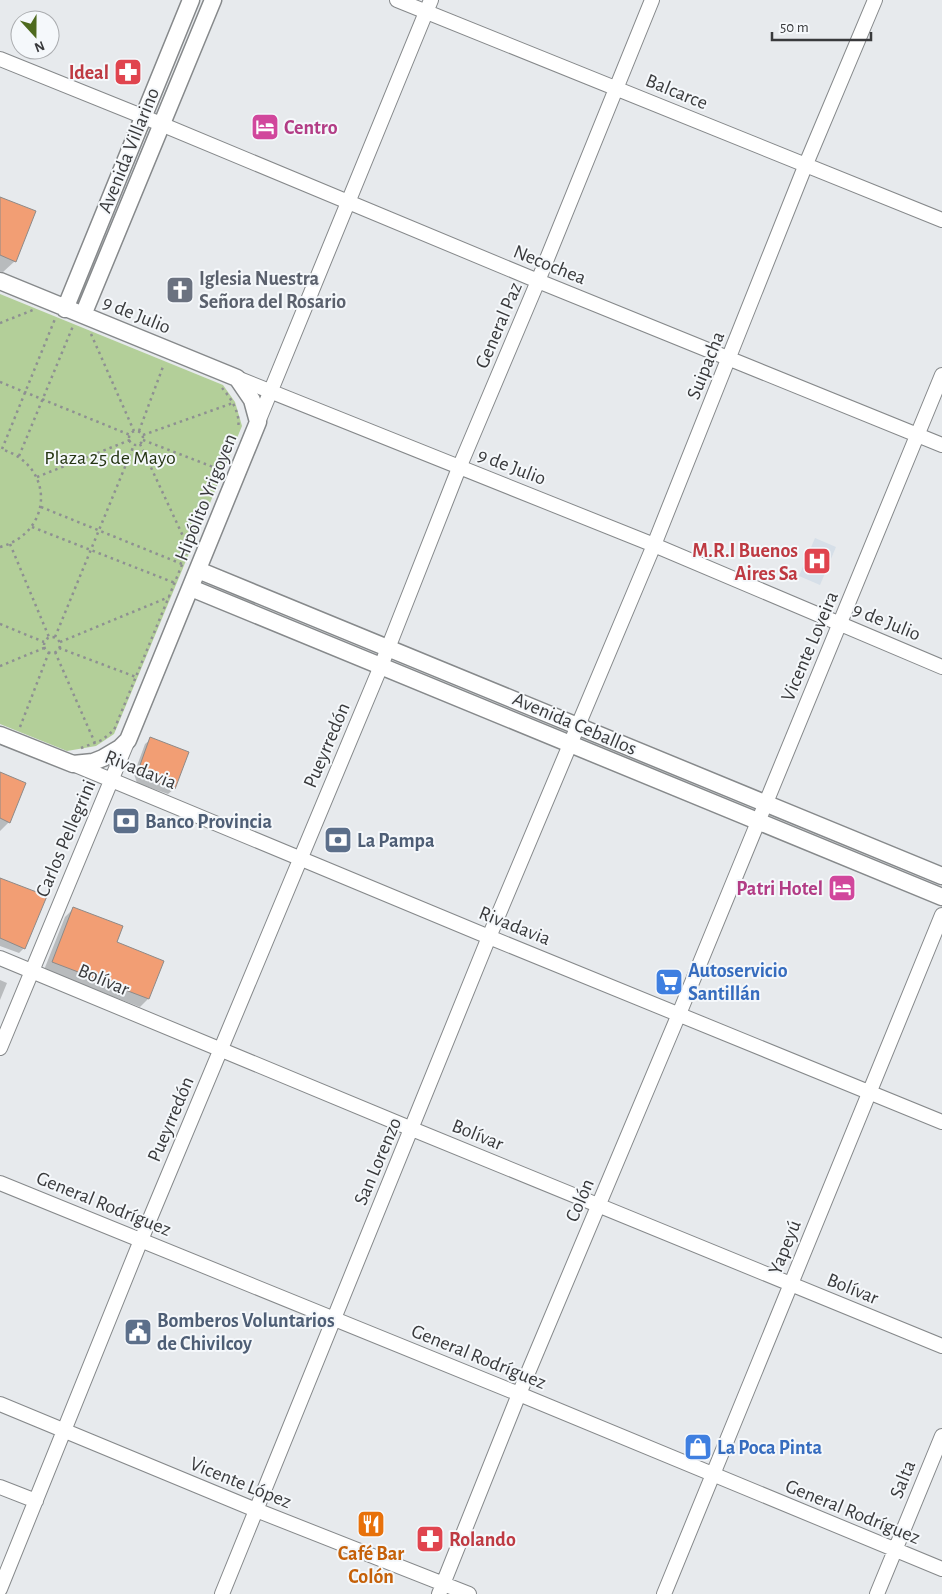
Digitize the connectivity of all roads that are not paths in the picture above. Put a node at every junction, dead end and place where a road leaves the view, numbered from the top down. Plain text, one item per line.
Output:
1 (191, 0) edge
2 (213, 0) edge
3 (397, 0) edge
4 (652, 0) edge
5 (875, 0) edge
6 (429, 6) edge
7 (0, 59) edge
8 (616, 87) junction
9 (144, 117) junction
10 (162, 124) junction
11 (806, 164) junction
12 (349, 203) junction
13 (942, 220) edge
14 (0, 281) edge
15 (538, 281) junction
16 (60, 314) junction
17 (78, 321) junction
18 (729, 359) junction
19 (942, 375) edge
20 (237, 378) junction
21 (271, 391) junction
22 (258, 422) junction
23 (918, 435) junction
24 (942, 445) edge
25 (459, 468) junction
26 (654, 545) junction
27 (198, 570) junction
28 (191, 588) junction
29 (839, 625) junction
30 (388, 648) junction
31 (381, 666) junction
32 (942, 667) edge
33 (578, 727) junction
34 (0, 734) edge
35 (128, 740) junction
36 (571, 744) junction
37 (73, 756) junction
38 (113, 780) junction
39 (765, 803) junction
40 (757, 822) junction
41 (299, 858) junction
42 (942, 876) edge
43 (942, 897) edge
44 (942, 915) edge
45 (489, 937) junction
46 (0, 958) edge
47 (32, 971) junction
48 (679, 1014) junction
49 (0, 1048) edge
50 (221, 1050) junction
51 (869, 1092) junction
52 (942, 1122) edge
53 (412, 1129) junction
54 (0, 1183) edge
55 (599, 1204) junction
56 (141, 1240) junction
57 (791, 1284) junction
58 (333, 1319) junction
59 (942, 1346) edge
60 (519, 1394) junction
61 (0, 1404) edge
62 (64, 1431) junction
63 (942, 1436) edge
64 (713, 1475) junction
65 (0, 1487) edge
66 (36, 1501) junction
67 (256, 1510) junction
68 (895, 1550) junction
69 (942, 1569) edge
70 (0, 1589) edge
71 (441, 1589) edge
72 (222, 1594) edge
73 (469, 1594) edge
74 (664, 1594) edge
75 (877, 1594) edge

1 - 9 main road, Avenida Villarino
2 - 10 main road, Avenida Villarino
3 - 6 street, Balcarce
4 - 8 street, General Paz
5 - 11 street, Suipacha
6 - 8 street, Balcarce
6 - 12 street, Hipólito Yrigoyen
7 - 9 street, Necochea
8 - 11 street, Balcarce
8 - 15 street, General Paz
9 - 10 street, Necochea
9 - 16 main road, Avenida Villarino
10 - 12 street, Necochea
10 - 17 main road, Avenida Villarino
11 - 13 street, Balcarce
11 - 18 street, Suipacha
12 - 15 street, Necochea
12 - 21 street, Hipólito Yrigoyen
14 - 16 main road, 9 de Julio
15 - 18 street, Necochea
15 - 25 street, General Paz
16 - 17 main road, 9 de Julio
17 - 20 main road, 9 de Julio
18 - 23 street, Necochea
18 - 26 street, Suipacha
19 - 23 street, Vicente Loveira
20 - 21 street, 9 de Julio
20 - 22 main road, Hipólito Yrigoyen
21 - 22 street, Hipólito Yrigoyen
21 - 25 street, 9 de Julio
22 - 27 main road, Hipólito Yrigoyen
23 - 24 street, Necochea
23 - 29 street, Vicente Loveira
25 - 26 street, 9 de Julio
25 - 30 street, General Paz
26 - 29 street, 9 de Julio
26 - 33 street, Suipacha
27 - 28 main road, Hipólito Yrigoyen
27 - 30 main road, Avenida Ceballos
28 - 31 main road, Avenida Ceballos
28 - 35 main road, Carlos Pellegrini
29 - 32 street, 9 de Julio
29 - 39 street, Vicente Loveira
30 - 31 street, General Paz
30 - 33 main road, Avenida Ceballos
31 - 36 main road, Avenida Ceballos
31 - 41 street, Pueyrredón
33 - 36 street, Suipacha
33 - 39 main road, Avenida Ceballos
34 - 37 main road, Rivadavia
35 - 37 main road, Rivadavia
35 - 38 street, Carlos Pellegrini
36 - 40 main road, Avenida Ceballos
36 - 45 street, San Lorenzo
37 - 38 street, Rivadavia
38 - 41 street, Rivadavia
38 - 47 street, Carlos Pellegrini
39 - 40 street, Vicente Loveira
39 - 42 main road, Avenida Ceballos
40 - 43 main road, Avenida Ceballos
40 - 48 street, Colón
41 - 45 street, Rivadavia
41 - 50 street, Pueyrredón
44 - 51 street, Yapeyú
45 - 48 street, Rivadavia
45 - 53 street, San Lorenzo
46 - 47 street, Bolívar
47 - 49 street, Carlos Pellegrini
47 - 50 street, Bolívar
48 - 51 street, Rivadavia
48 - 55 street, Colón
50 - 53 street, Bolívar
50 - 56 street, Pueyrredón
51 - 52 street, Rivadavia
51 - 57 street, Yapeyú
53 - 55 street, Bolívar
53 - 58 street, San Lorenzo
54 - 56 street, General Rodríguez
55 - 57 street, Bolívar
55 - 60 street, Colón
56 - 58 street, General Rodríguez
56 - 62 street, Pueyrredón
57 - 59 street, Bolívar
57 - 64 street, Yapeyú
58 - 60 street, General Rodríguez
58 - 67 street, San Lorenzo
60 - 64 street, General Rodríguez
60 - 71 street, Colón
61 - 62 street, Vicente López
62 - 66 street, Pueyrredón
62 - 67 street, Vicente López
63 - 68 street, Salta
64 - 68 street, General Rodríguez
64 - 74 street, Yapeyú
65 - 66 street
66 - 70 street, Pueyrredón
67 - 71 street, Vicente López
67 - 72 street, San Lorenzo
68 - 69 street, General Rodríguez
68 - 75 street, Salta
71 - 73 street, Vicente López

